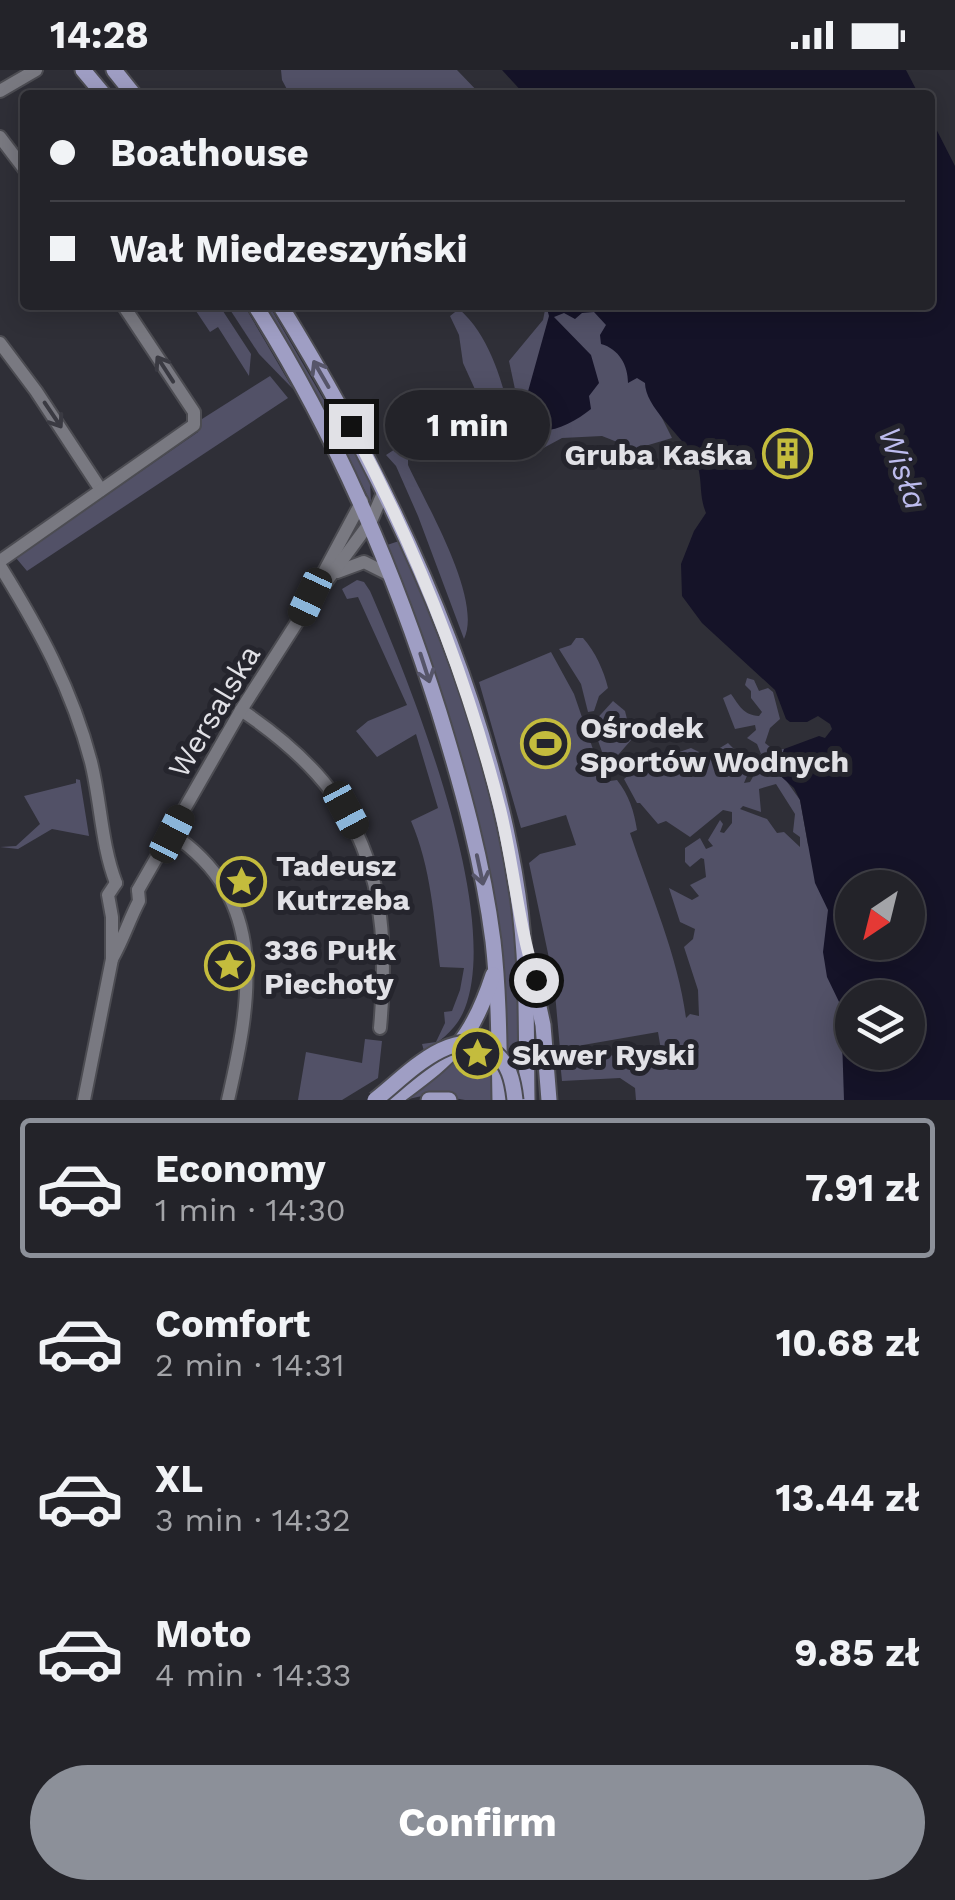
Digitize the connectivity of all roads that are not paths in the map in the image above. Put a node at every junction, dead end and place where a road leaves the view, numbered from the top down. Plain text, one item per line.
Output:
1 (36, 70) edge
2 (84, 70) edge
3 (114, 70) edge
4 (100, 90) edge
5 (130, 90) edge
6 (0, 91) edge
7 (0, 137) edge
8 (20, 163) edge
9 (126, 310) edge
10 (259, 310) edge
11 (283, 310) edge
12 (0, 343) edge
13 (101, 490) junction
14 (384, 491) junction
15 (362, 501) junction
16 (371, 521) junction
17 (0, 564) edge
18 (335, 574) junction
19 (392, 576) junction
20 (302, 616) junction
21 (242, 710) junction
22 (172, 834) junction
23 (116, 883) junction
24 (138, 890) junction
25 (111, 908) junction
26 (134, 910) junction
27 (523, 939) junction
28 (112, 959) junction
29 (496, 966) junction
30 (380, 1028) dead end
31 (396, 1098) edge
32 (84, 1100) edge
33 (228, 1100) edge
34 (375, 1100) edge
35 (430, 1100) edge
36 (447, 1100) edge
37 (500, 1100) edge
38 (515, 1100) edge
39 (527, 1100) edge
40 (549, 1100) edge

1 - 6 street
2 - 4 main road
3 - 5 main road
7 - 8 street
13 -> 9 street
10 - 15 main road
14 -> 11 main road
12 -> 13 street
13 - 17 street
14 - 16 street, Wersalska
14 - 27 main road
15 - 16 main road
15 - 20 street, Wersalska
16 - 18 street, Wersalska
16 - 19 main road
17 - 23 street
18 - 19 street
18 - 20 street, Wersalska
19 -> 29 main road
20 - 21 street, Wersalska
21 - 22 street, Wersalska
21 - 30 street
22 - 24 street, Wersalska
22 - 33 street
23 - 24 street
23 - 25 street
24 - 26 street
25 - 26 street
25 - 28 street
26 - 28 street
27 - 39 main road
27 - 40 main road
28 - 32 street
29 - 31 main road
29 - 37 main road
34 - 38 main road, bridge
35 - 36 main road

